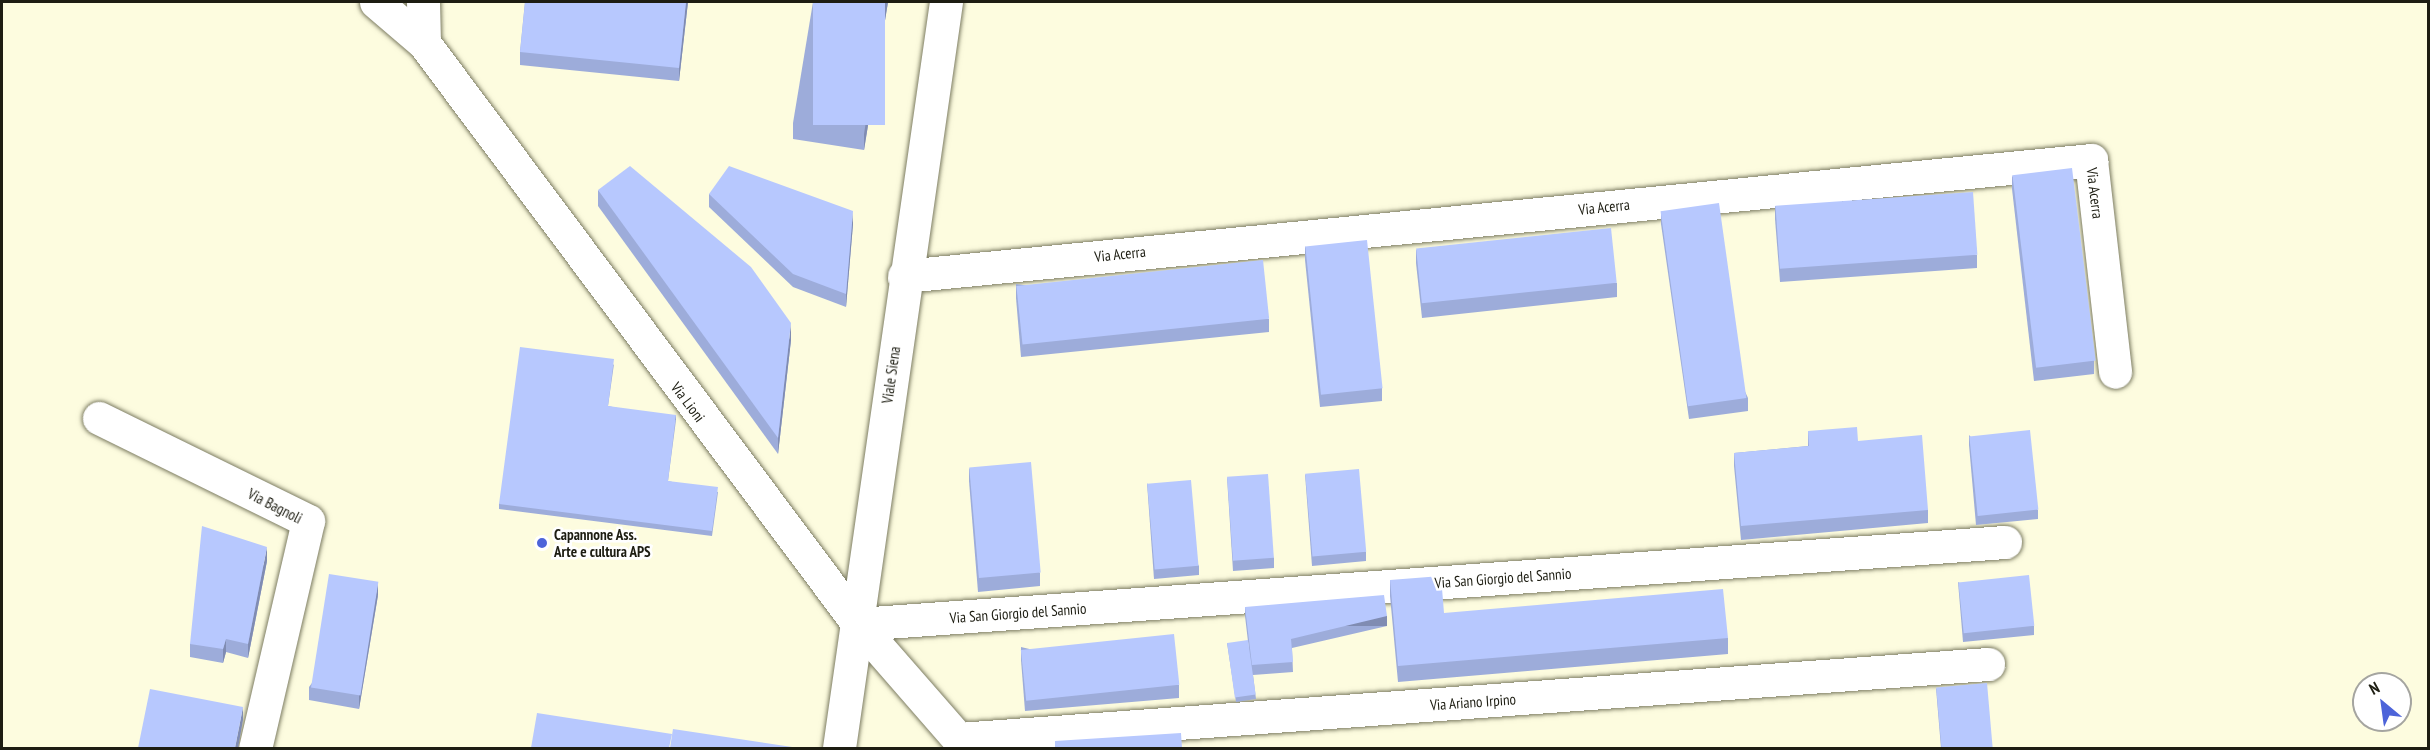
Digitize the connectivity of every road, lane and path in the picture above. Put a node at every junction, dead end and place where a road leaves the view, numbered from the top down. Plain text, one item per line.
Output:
1 (376, 2) edge
2 (423, 2) edge
3 (946, 2) edge
4 (424, 43) junction
5 (904, 276) junction
6 (2115, 372) dead end
7 (99, 418) dead end
8 (2005, 542) dead end
9 (858, 624) junction
10 (1988, 664) dead end
11 (962, 744) edge
12 (255, 748) edge
13 (839, 748) edge

1 - 4 street, Via Lioni
2 - 4 street
3 - 5 street, Viale Siena
4 - 9 street, Via Lioni
5 - 6 street, Via Acerra
5 - 9 street, Viale Siena
7 - 12 street, Via Bagnoli
8 - 9 street, Via San Giorgio del Sannio
9 - 11 street, Via Lioni
9 - 13 street, Viale Siena
10 - 11 street, Via Ariano Irpino

